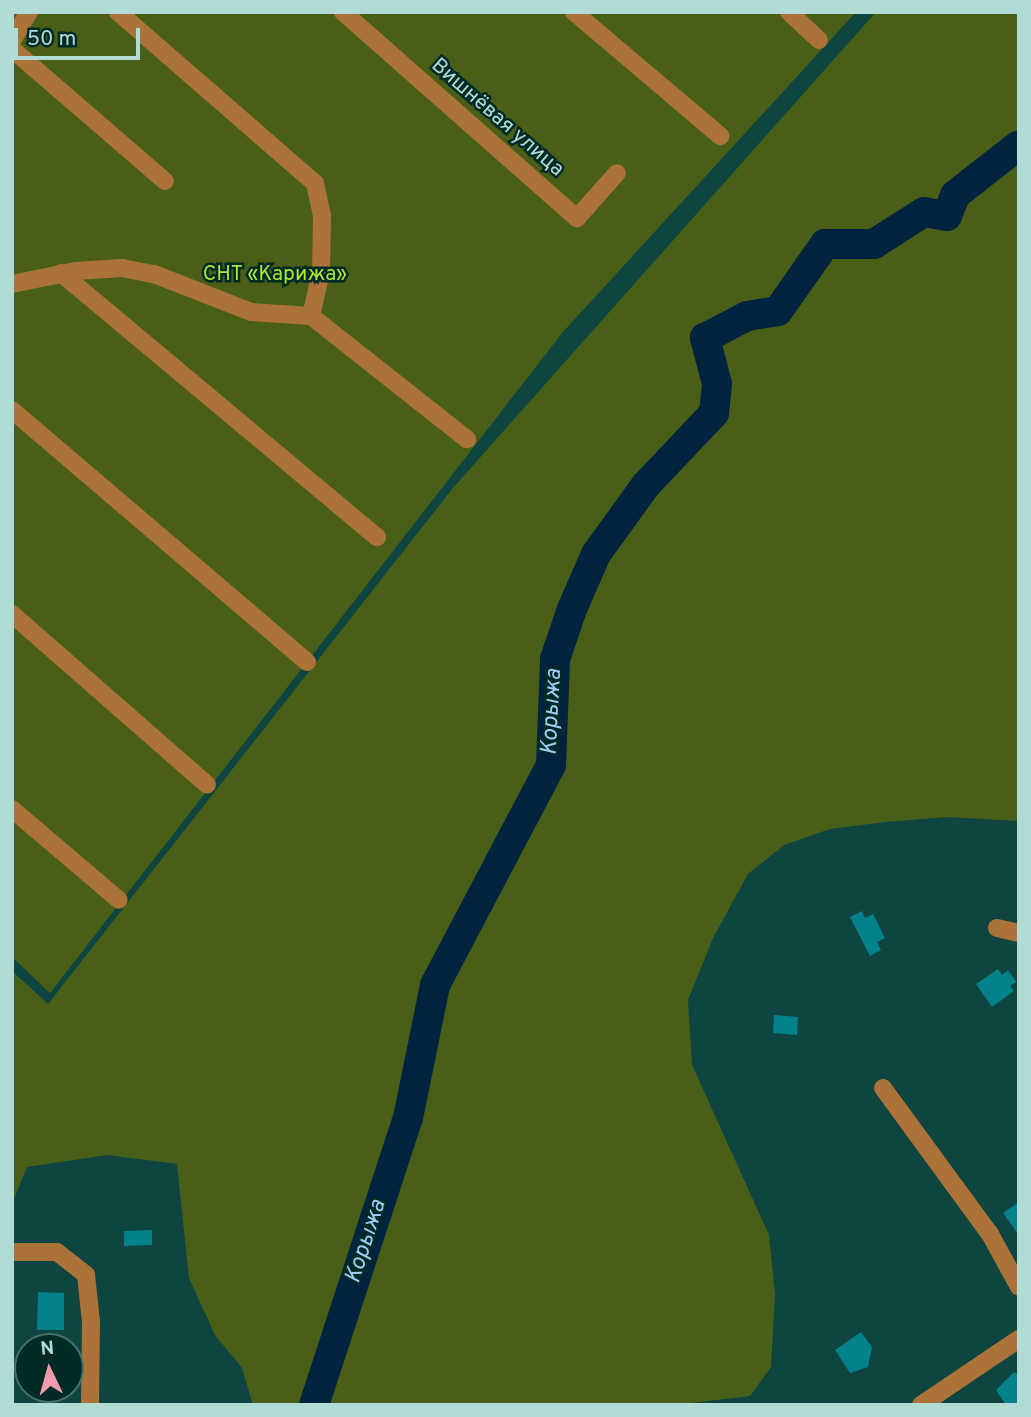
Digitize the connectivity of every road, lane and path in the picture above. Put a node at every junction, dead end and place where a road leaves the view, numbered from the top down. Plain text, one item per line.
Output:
1 (29, 12) edge
2 (118, 12) edge
3 (343, 12) edge
4 (574, 12) edge
5 (789, 12) edge
6 (819, 40) dead end
7 (12, 41) edge
8 (12, 49) edge
9 (720, 136) dead end
10 (617, 173) dead end
11 (165, 181) dead end
12 (61, 274) junction
13 (12, 284) edge
14 (311, 316) junction
15 (12, 410) edge
16 (467, 439) dead end
17 (377, 537) dead end
18 (12, 614) edge
19 (307, 662) dead end
20 (207, 785) dead end
21 (12, 809) edge
22 (119, 900) dead end
23 (997, 928) dead end
24 (1019, 933) edge
25 (883, 1088) dead end
26 (12, 1252) edge
27 (1019, 1287) edge
28 (1019, 1339) edge
29 (90, 1405) edge
30 (921, 1405) edge

1 - 7 street
2 - 14 street
3 - 10 street, Вишнёвая улица
4 - 9 street
5 - 6 street
8 - 11 street
12 - 13 street
12 - 14 street
12 - 17 street
14 - 16 street
15 - 19 street
18 - 20 street
21 - 22 street
23 - 24 street
25 - 27 street
26 - 29 street
28 - 30 street

